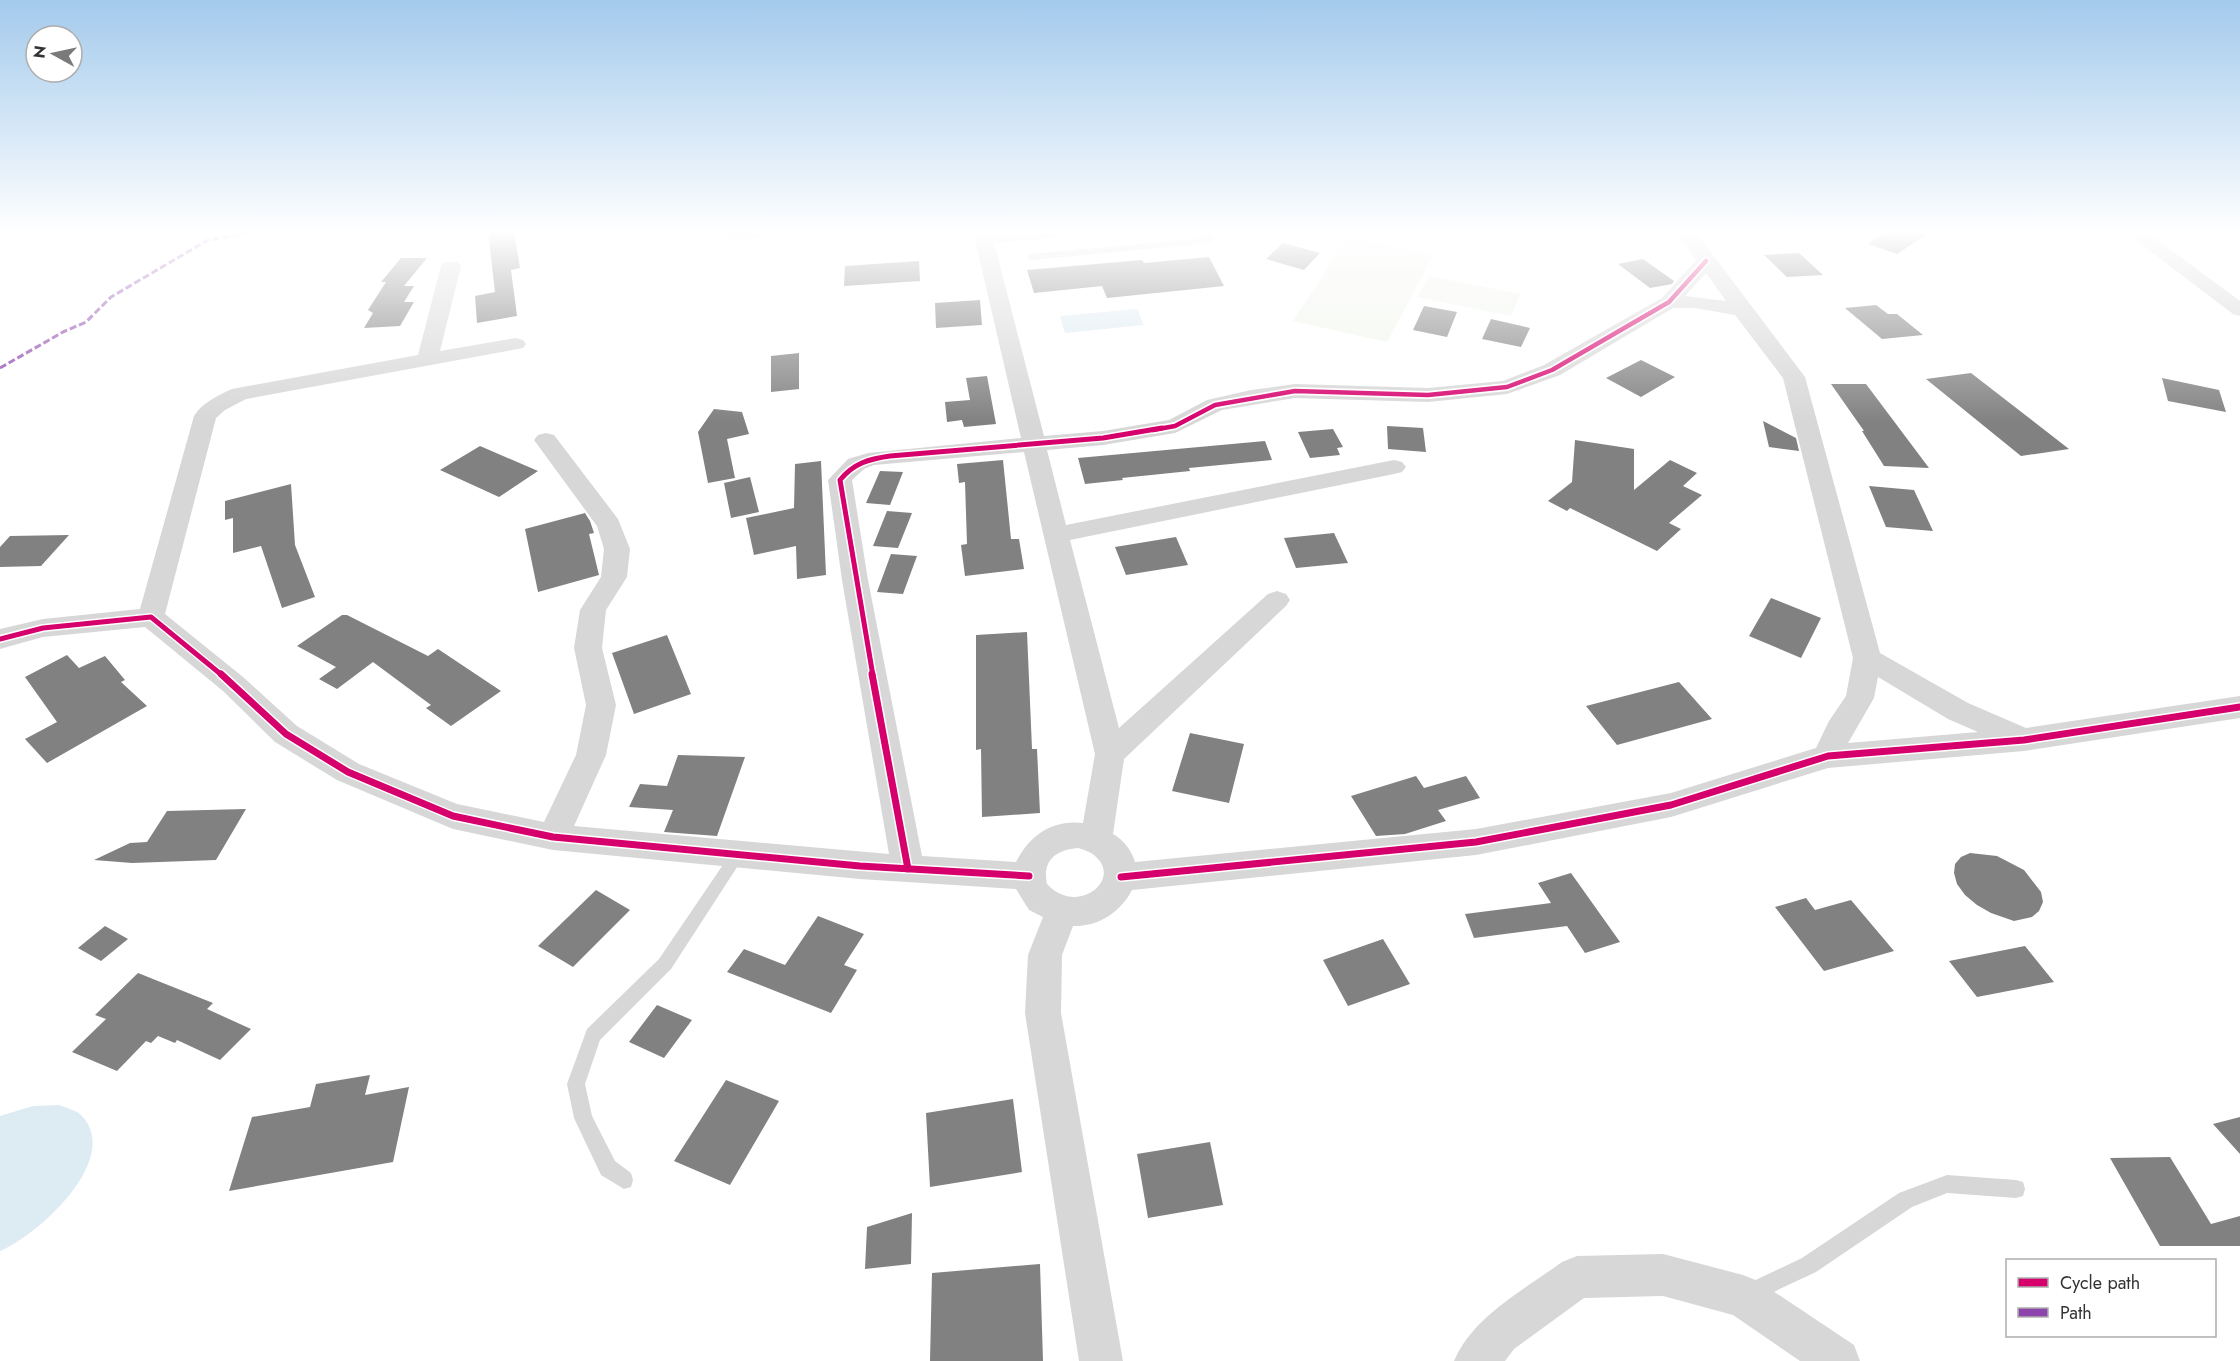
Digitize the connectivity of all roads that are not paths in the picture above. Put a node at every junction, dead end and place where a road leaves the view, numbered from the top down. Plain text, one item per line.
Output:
1 (444, 295) edge
2 (998, 295) edge
3 (1676, 295) edge
4 (1731, 295) edge
5 (2219, 295) edge
6 (1669, 302) junction
7 (1742, 310) junction
8 (2240, 310) edge
9 (516, 344) dead end
10 (428, 359) junction
11 (546, 440) dead end
12 (1035, 444) junction
13 (1394, 467) dead end
14 (1056, 535) junction
15 (1277, 600) dead end
16 (151, 617) junction
17 (0, 639) edge
18 (1867, 658) junction
19 (2240, 707) edge
20 (2024, 740) junction
21 (1110, 754) junction
22 (1828, 756) junction
23 (553, 837) junction
24 (1096, 838) junction
25 (738, 854) junction
26 (908, 869) junction
27 (1029, 876) junction
28 (1121, 878) junction
29 (1062, 911) junction
30 (624, 1180) dead end
31 (2016, 1189) dead end
32 (1743, 1296) junction
33 (1101, 1361) edge
34 (1476, 1361) edge
35 (1838, 1361) edge

1 - 10 street
2 - 12 street
3 - 6 street
4 - 7 street
5 - 8 street
6 - 7 street
6 - 12 street
7 - 18 street
9 - 10 street
10 - 16 street
11 - 23 street
12 - 14 street
12 - 26 street
13 - 14 street
14 - 21 street
15 - 21 street
16 - 17 street
16 - 23 street
18 - 20 street
18 - 22 street
19 - 20 street
20 - 22 street
21 - 24 street
22 - 28 street
23 - 25 street
24 - 27 street
24 - 28 street
25 - 26 street
25 - 30 lane
26 - 27 street
27 - 29 street
28 - 29 street
29 - 33 street
31 - 32 lane
32 - 34 street
32 - 35 street

